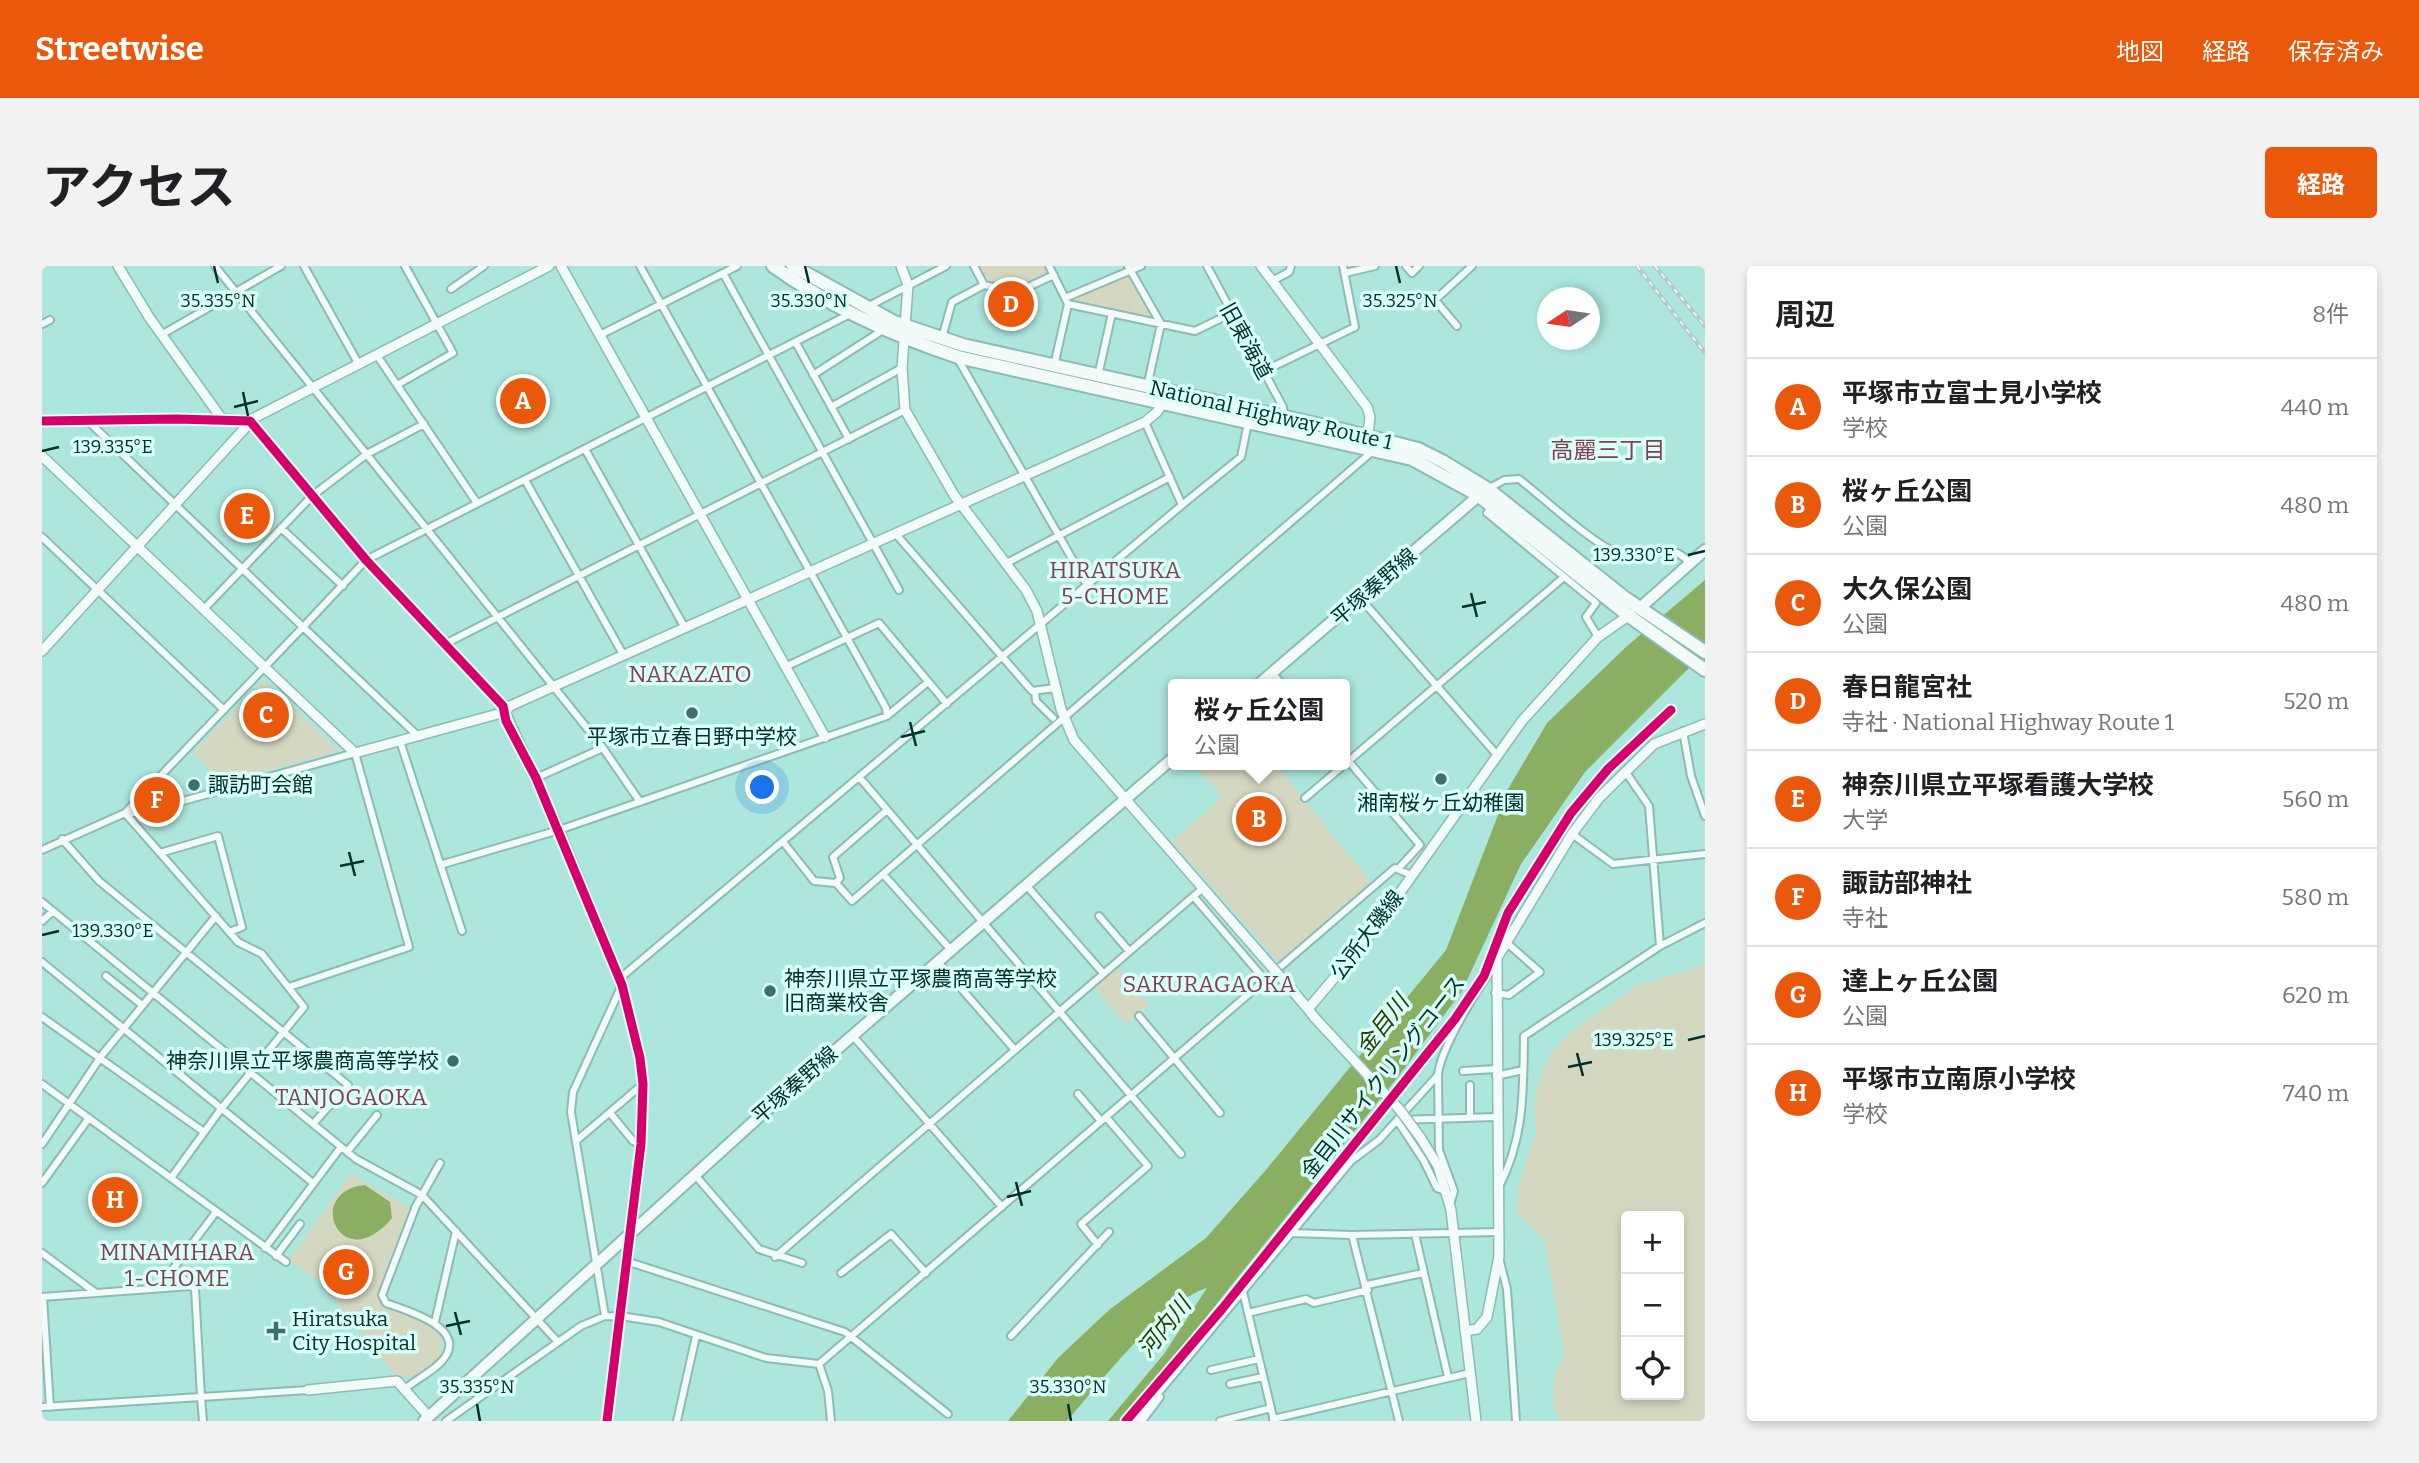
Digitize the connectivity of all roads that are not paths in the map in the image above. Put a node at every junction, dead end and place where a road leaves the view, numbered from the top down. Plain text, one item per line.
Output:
1 (118, 266) edge
2 (215, 266) edge
3 (281, 266) edge
4 (304, 266) edge
5 (405, 266) edge
6 (484, 266) edge
7 (549, 266) edge
8 (561, 266) edge
9 (640, 266) edge
10 (737, 266) edge
11 (773, 266) edge
12 (793, 266) edge
13 (901, 266) edge
14 (946, 266) edge
15 (974, 266) edge
16 (1049, 266) edge
17 (1142, 266) edge
18 (1207, 266) edge
19 (1261, 266) edge
20 (1291, 266) edge
21 (1375, 266) edge
22 (1406, 266) edge
23 (1419, 266) edge
24 (1472, 266) edge
25 (1130, 268) edge
26 (1344, 269) edge
27 (723, 273) junction
28 (1054, 275) junction
29 (1272, 281) junction
30 (908, 285) junction
31 (984, 285) junction
32 (451, 289) dead end
33 (235, 291) junction
34 (1066, 301) junction
35 (662, 304) junction
36 (865, 308) junction
37 (1112, 313) junction
38 (850, 314) junction
39 (1230, 314) junction
40 (50, 320) dead end
41 (436, 323) junction
42 (42, 324) edge
43 (1161, 324) junction
44 (1457, 326) dead end
45 (883, 330) junction
46 (904, 333) junction
47 (161, 335) junction
48 (600, 335) junction
49 (942, 338) junction
50 (796, 343) junction
51 (1319, 345) junction
52 (376, 354) junction
53 (768, 357) junction
54 (958, 357) junction
55 (358, 363) junction
56 (1054, 366) junction
57 (902, 368) junction
58 (1262, 372) junction
59 (813, 375) junction
60 (1098, 376) junction
61 (397, 385) junction
62 (312, 386) junction
63 (708, 387) junction
64 (1147, 387) junction
65 (1165, 397) junction
66 (831, 407) junction
67 (905, 410) junction
68 (1284, 416) junction
69 (646, 418) junction
70 (222, 419) junction
71 (42, 421) edge
72 (88, 421) junction
73 (250, 421) junction
74 (1249, 421) junction
75 (1145, 422) junction
76 (424, 424) junction
77 (849, 439) junction
78 (1370, 444) junction
79 (585, 449) junction
80 (821, 453) junction
81 (367, 454) junction
82 (42, 456) edge
83 (1024, 476) junction
84 (1170, 477) junction
85 (525, 480) junction
86 (761, 483) junction
87 (1483, 492) junction
88 (312, 496) junction
89 (477, 503) junction
90 (175, 504) junction
91 (960, 505) junction
92 (1182, 505) junction
93 (1492, 507) junction
94 (701, 514) junction
95 (281, 528) junction
96 (427, 529) junction
97 (895, 533) junction
98 (1057, 535) junction
99 (42, 537) edge
100 (873, 543) junction
101 (640, 545) junction
102 (137, 547) junction
103 (1705, 550) edge
104 (366, 561) junction
105 (1690, 563) junction
106 (1005, 564) junction
107 (243, 568) junction
108 (811, 571) junction
109 (579, 576) junction
110 (1564, 576) junction
111 (1087, 585) junction
112 (342, 586) junction
113 (98, 589) junction
114 (899, 590) dead end
115 (1361, 599) junction
116 (749, 600) junction
117 (1644, 609) junction
118 (203, 610) junction
119 (498, 617) junction
120 (1632, 618) junction
121 (1041, 624) junction
122 (303, 627) junction
123 (685, 628) junction
124 (848, 637) junction
125 (1598, 637) junction
126 (443, 645) junction
127 (42, 651) edge
128 (1705, 652) edge
129 (624, 656) junction
130 (1001, 657) junction
131 (785, 667) junction
132 (264, 669) junction
133 (1705, 670) edge
134 (1272, 673) junction
135 (1265, 679) edge
136 (1277, 679) edge
137 (928, 682) junction
138 (1437, 686) junction
139 (555, 687) junction
140 (1055, 688) junction
141 (1035, 692) junction
142 (947, 704) junction
143 (224, 710) junction
144 (505, 712) junction
145 (887, 716) junction
146 (1053, 718) dead end
147 (1064, 718) junction
148 (1705, 724) edge
149 (1683, 731) junction
150 (419, 737) junction
151 (825, 737) junction
152 (400, 741) junction
153 (603, 748) junction
154 (355, 753) junction
155 (1497, 755) junction
156 (1350, 758) edge
157 (1168, 762) edge
158 (1350, 768) edge
159 (1336, 770) edge
160 (1625, 771) junction
161 (536, 778) junction
162 (860, 778) junction
163 (1305, 798) dead end
164 (1125, 800) junction
165 (640, 802) junction
166 (887, 810) junction
167 (125, 813) junction
168 (1705, 816) edge
169 (559, 830) junction
170 (1572, 834) junction
171 (62, 839) junction
172 (784, 843) junction
173 (917, 845) junction
174 (42, 849) edge
175 (160, 853) junction
176 (1705, 854) edge
177 (1654, 860) junction
178 (440, 865) junction
179 (1398, 868) junction
180 (883, 874) junction
181 (1411, 875) junction
182 (836, 883) junction
183 (1026, 885) junction
184 (1203, 888) junction
185 (1194, 897) junction
186 (42, 902) edge
187 (53, 911) junction
188 (216, 916) junction
189 (1099, 916) dead end
190 (42, 920) edge
191 (983, 922) junction
192 (1705, 923) edge
193 (229, 932) junction
194 (462, 932) dead end
195 (1506, 942) junction
196 (1660, 946) junction
197 (951, 950) junction
198 (1129, 951) junction
199 (186, 953) junction
200 (42, 962) edge
201 (938, 962) junction
202 (1495, 966) junction
203 (1103, 974) junction
204 (106, 976) dead end
205 (1265, 980) junction
206 (621, 982) junction
207 (289, 987) junction
208 (153, 992) junction
209 (1495, 993) junction
210 (142, 1005) junction
211 (1308, 1009) junction
212 (1060, 1012) junction
213 (1139, 1016) dead end
214 (42, 1017) edge
215 (123, 1029) junction
216 (283, 1032) junction
217 (853, 1036) junction
218 (1015, 1050) junction
219 (99, 1058) junction
220 (1174, 1058) junction
221 (1523, 1070) junction
222 (1463, 1071) dead end
223 (1496, 1072) junction
224 (250, 1073) junction
225 (1438, 1075) junction
226 (42, 1084) edge
227 (643, 1084) junction
228 (1470, 1085) dead end
229 (1078, 1094) dead end
230 (1131, 1095) junction
231 (69, 1103) junction
232 (221, 1109) junction
233 (610, 1113) junction
234 (1220, 1114) dead end
235 (377, 1115) dead end
236 (1438, 1117) junction
237 (1470, 1117) junction
238 (1496, 1117) junction
239 (89, 1118) junction
240 (1104, 1119) junction
241 (1397, 1120) junction
242 (313, 1124) junction
243 (929, 1124) junction
244 (204, 1132) junction
245 (576, 1141) junction
246 (42, 1144) edge
247 (641, 1144) junction
248 (344, 1149) junction
249 (1181, 1154) dead end
250 (440, 1163) dead end
251 (695, 1175) junction
252 (43, 1177) edge
253 (171, 1178) junction
254 (313, 1183) junction
255 (1447, 1192) junction
256 (1497, 1192) junction
257 (422, 1195) junction
258 (1450, 1204) junction
259 (1002, 1207) junction
260 (216, 1212) junction
261 (300, 1224) dead end
262 (633, 1230) junction
263 (456, 1231) junction
264 (1109, 1232) dead end
265 (1455, 1232) junction
266 (1499, 1232) junction
267 (1291, 1233) junction
268 (1415, 1234) junction
269 (1353, 1235) junction
270 (1098, 1245) junction
271 (265, 1248) junction
272 (42, 1253) edge
273 (276, 1256) junction
274 (775, 1256) junction
275 (1499, 1256) junction
276 (286, 1262) dead end
277 (629, 1262) junction
278 (802, 1264) dead end
279 (596, 1266) junction
280 (841, 1273) dead end
281 (926, 1273) junction
282 (1423, 1273) junction
283 (191, 1286) junction
284 (1367, 1288) junction
285 (1242, 1292) junction
286 (96, 1293) junction
287 (42, 1297) edge
288 (1248, 1313) junction
289 (605, 1316) junction
290 (622, 1316) junction
291 (537, 1317) junction
292 (435, 1322) junction
293 (1465, 1331) junction
294 (696, 1336) junction
295 (1011, 1336) dead end
296 (852, 1337) junction
297 (558, 1342) junction
298 (1217, 1359) dead end
299 (1259, 1359) junction
300 (819, 1364) junction
301 (1219, 1368) junction
302 (1211, 1370) dead end
303 (1470, 1373) junction
304 (1263, 1377) junction
305 (1448, 1377) junction
306 (1230, 1384) dead end
307 (406, 1388) junction
308 (307, 1390) joint
309 (1161, 1390) junction
310 (1392, 1392) junction
311 (201, 1397) junction
312 (46, 1407) edge
313 (1271, 1408) junction
314 (948, 1415) dead end
315 (1148, 1418) edge
316 (429, 1420) edge
317 (1274, 1420) edge
318 (202, 1421) edge
319 (446, 1421) edge
320 (607, 1421) edge
321 (677, 1421) edge
322 (831, 1421) edge
323 (1135, 1421) edge
324 (1142, 1421) edge
325 (1220, 1421) edge
326 (1399, 1421) edge
327 (1476, 1421) edge
328 (1516, 1421) edge

1 - 47 street
2 - 33 street
3 - 33 street
4 - 55 street
5 - 41 street
6 - 32 street
7 - 41 street
8 - 48 street
9 - 35 street
10 - 27 street
11 - 38 highway, National Highway Route 1
12 - 36 highway, National Highway Route 1
13 - 30 street
14 - 30 street
15 - 31 street
16 - 28 street
17 - 25 street
18 - 39 street, 旧東海道
19 - 29 street
20 - 29 street
21 - 26 street
22 - 23 street
24 - 44 street
25 - 34 street
25 - 43 street
26 - 51 street
27 - 35 street
27 - 53 street
28 - 31 street
28 - 34 street
29 - 51 street
30 - 36 street
30 - 46 street
31 - 49 street
33 - 47 street
33 - 62 street
34 - 37 street
34 - 56 street
35 - 48 street
35 - 63 street
36 - 46 highway, National Highway Route 1
37 - 43 street
37 - 60 street
38 - 45 highway, National Highway Route 1
38 - 50 street
39 - 43 street
39 - 58 street, 旧東海道
40 - 42 street
41 - 52 street
41 - 61 street
43 - 64 street
45 - 46 highway, National Highway Route 1
45 - 59 street
46 - 49 highway, National Highway Route 1
46 - 54 highway, National Highway Route 1
46 - 57 street
47 - 70 street
48 - 69 street
49 - 56 highway, National Highway Route 1
50 - 53 street
50 - 59 street
51 - 58 street
51 - 78 street
52 - 55 street
52 - 61 street
53 - 63 street
53 - 80 street
54 - 65 highway, National Highway Route 1
54 - 83 street
55 - 62 street
56 - 60 highway, National Highway Route 1
57 - 66 street
57 - 67 street
58 - 68 street, 旧東海道
59 - 66 street
60 - 64 highway, National Highway Route 1
61 - 76 street
62 - 73 street
62 - 81 street
63 - 69 street
63 - 86 street
64 - 65 highway, National Highway Route 1
65 - 68 highway, National Highway Route 1
65 - 74 highway, National Highway Route 1
65 - 75 street
66 - 77 street
67 - 77 street
67 - 91 street
68 - 78 highway, National Highway Route 1
69 - 79 street
69 - 94 street
70 - 72 street
70 - 73 street
71 - 72 street
72 - 90 street
73 - 88 street
73 - 90 street
74 - 78 highway, National Highway Route 1
74 - 92 street
75 - 83 street
75 - 84 street
76 - 81 street
76 - 89 street
77 - 80 street
78 - 87 highway, National Highway Route 1
78 - 147 street
79 - 85 street
79 - 101 street
80 - 86 street
80 - 100 street
81 - 88 street
81 - 96 street
82 - 102 street
83 - 91 street
83 - 98 street
84 - 92 street
84 - 98 street
85 - 89 street
85 - 109 street
86 - 94 street
86 - 108 street
87 - 93 highway, National Highway Route 1
87 - 105 street
87 - 115 main road, 平塚秦野線
87 - 117 highway, National Highway Route 1
88 - 95 street
88 - 104 street
89 - 96 street
90 - 102 street
90 - 107 street
91 - 97 street
91 - 106 street
92 - 111 street
93 - 110 street
93 - 120 highway, National Highway Route 1
94 - 101 street
94 - 116 street
95 - 107 street
95 - 112 street
96 - 104 street
96 - 119 street
97 - 100 street
97 - 130 street
98 - 106 street
98 - 111 street
99 - 113 street
100 - 108 street
100 - 114 street
101 - 109 street
101 - 123 street
102 - 113 street
102 - 118 street
103 - 105 main road
104 - 112 street
104 - 126 street
105 - 117 main road
106 - 121 street
107 - 118 street
107 - 122 street
108 - 116 street
108 - 124 street
109 - 119 street
109 - 129 street
110 - 125 street
110 - 138 street
111 - 121 street
112 - 122 street
113 - 127 street
113 - 143 street
115 - 134 main road, 平塚秦野線
115 - 138 street
116 - 123 street
116 - 131 street
117 - 120 street, 公所大磯線
117 - 128 highway, National Highway Route 1
118 - 132 street
119 - 126 street
119 - 139 street
120 - 125 street, 公所大磯線
120 - 133 highway, National Highway Route 1
121 - 130 street
121 - 140 street
122 - 132 street
122 - 150 street
123 - 129 street
124 - 131 street
124 - 137 street
124 - 145 street
125 - 155 street, 公所大磯線
126 - 144 street
129 - 139 street
130 - 141 street
130 - 142 street
131 - 151 street
132 - 143 street
132 - 154 street
134 - 135 main road, 平塚秦野線
134 - 136 street
137 - 142 street
137 - 145 street
138 - 155 street
138 - 156 street
139 - 144 street
139 - 153 street
140 - 141 street
140 - 147 street
141 - 146 street
142 - 162 street
143 - 167 street
144 - 150 street
144 - 161 street
145 - 151 street
147 - 164 street
147 - 173 street
148 - 149 street
149 - 160 street
149 - 168 street
150 - 152 street
151 - 165 street
152 - 154 street
152 - 178 street
153 - 161 street
153 - 165 street
154 - 167 street
154 - 207 street
155 - 181 street, 公所大磯線
157 - 164 main road, 平塚秦野線
158 - 179 street
159 - 163 street
160 - 170 street
160 - 177 street
161 - 169 street
162 - 166 street
162 - 172 street
164 - 183 main road, 平塚秦野線
164 - 184 street
165 - 169 street
166 - 173 street
166 - 182 street
167 - 171 street
167 - 175 street
169 - 178 street
169 - 206 street
170 - 177 street
170 - 195 street
171 - 174 street
171 - 199 street
172 - 182 street
172 - 206 street
173 - 180 street
173 - 191 street
175 - 188 street
175 - 193 street
176 - 177 street
177 - 196 street
178 - 194 street
179 - 181 street
179 - 205 street
180 - 182 street
180 - 197 street
181 - 211 street, 公所大磯線
183 - 191 main road, 平塚秦野線
183 - 203 street
184 - 185 street
184 - 211 street, bridge
185 - 198 street
185 - 205 street
186 - 187 street
187 - 190 street
187 - 208 street
188 - 193 street
188 - 199 street
189 - 198 street
191 - 197 main road, 平塚秦野線
191 - 212 street
192 - 196 street
193 - 207 street
195 - 202 street
195 - 209 street
196 - 221 street
197 - 201 main road, 平塚秦野線
198 - 203 street
199 - 208 street
199 - 216 street
200 - 215 street
201 - 217 main road, 平塚秦野線
201 - 218 street
202 - 209 street
202 - 225 street
203 - 212 street
204 - 210 street
205 - 220 street
206 - 227 street
206 - 245 street
207 - 216 street
208 - 210 street
208 - 224 street
209 - 223 street
210 - 215 street
211 - 255 street, bridge
212 - 218 street
212 - 230 street
213 - 220 street
214 - 219 street
215 - 219 street
215 - 232 street
216 - 224 street
216 - 242 street
217 - 243 street
217 - 251 main road, 平塚秦野線
218 - 243 street
219 - 231 street
219 - 244 street
220 - 230 street
220 - 234 street
221 - 223 street
221 - 256 street
222 - 223 street
223 - 238 street
224 - 232 street
224 - 242 street
225 - 236 street
225 - 241 street
226 - 231 street
227 - 233 street
227 - 247 street
228 - 237 street
229 - 240 street
230 - 240 street
230 - 249 street
231 - 239 street
231 - 246 street
232 - 244 street
232 - 254 street
233 - 245 street
233 - 247 street
235 - 248 street
236 - 237 street
236 - 241 street
236 - 258 street
237 - 238 street
238 - 256 street
239 - 252 street
239 - 253 street
240 - 259 street
240 - 270 street
241 - 255 street
241 - 267 street
242 - 248 street
243 - 259 street
243 - 274 street
244 - 253 street
245 - 279 street
247 - 262 street
248 - 254 street
248 - 257 street
250 - 257 street
251 - 262 main road, 平塚秦野線
251 - 274 street
253 - 260 street
254 - 271 street
255 - 258 street
256 - 266 street
257 - 263 street
257 - 292 street
258 - 265 street
259 - 281 street
260 - 271 street
260 - 283 street
261 - 273 street
262 - 277 street
262 - 279 main road, 平塚秦野線
263 - 291 street
263 - 292 street
264 - 270 street
265 - 266 street
265 - 268 street
265 - 293 street
266 - 275 street
267 - 269 street
267 - 285 street
268 - 269 street
268 - 282 street
269 - 284 street
270 - 295 street
271 - 273 street
272 - 286 street
273 - 276 street
274 - 278 street
275 - 293 street
275 - 328 street
277 - 290 street
277 - 296 street
279 - 289 street
279 - 291 main road, 平塚秦野線
280 - 281 street
281 - 296 street
282 - 284 street
282 - 305 street
283 - 286 street
283 - 311 street
284 - 288 street
284 - 310 street
285 - 288 street
285 - 309 street
286 - 287 street
287 - 312 street
288 - 299 street
289 - 290 street
289 - 297 street
290 - 294 street
290 - 320 street
291 - 297 street
291 - 316 main road, 平塚秦野線
292 - 307 street
293 - 303 street
294 - 300 street
294 - 321 street
296 - 300 street
296 - 314 street
297 - 319 street
298 - 301 street
299 - 301 street
299 - 304 street
300 - 322 street
301 - 302 street
303 - 305 street
303 - 327 street
304 - 306 street
304 - 313 street
305 - 310 street
307 - 308 street
307 - 316 street
308 - 311 street
309 - 315 street
309 - 323 street
310 - 317 street
310 - 326 street
311 - 312 street
311 - 318 street
313 - 317 street
313 - 325 street
315 - 324 street

